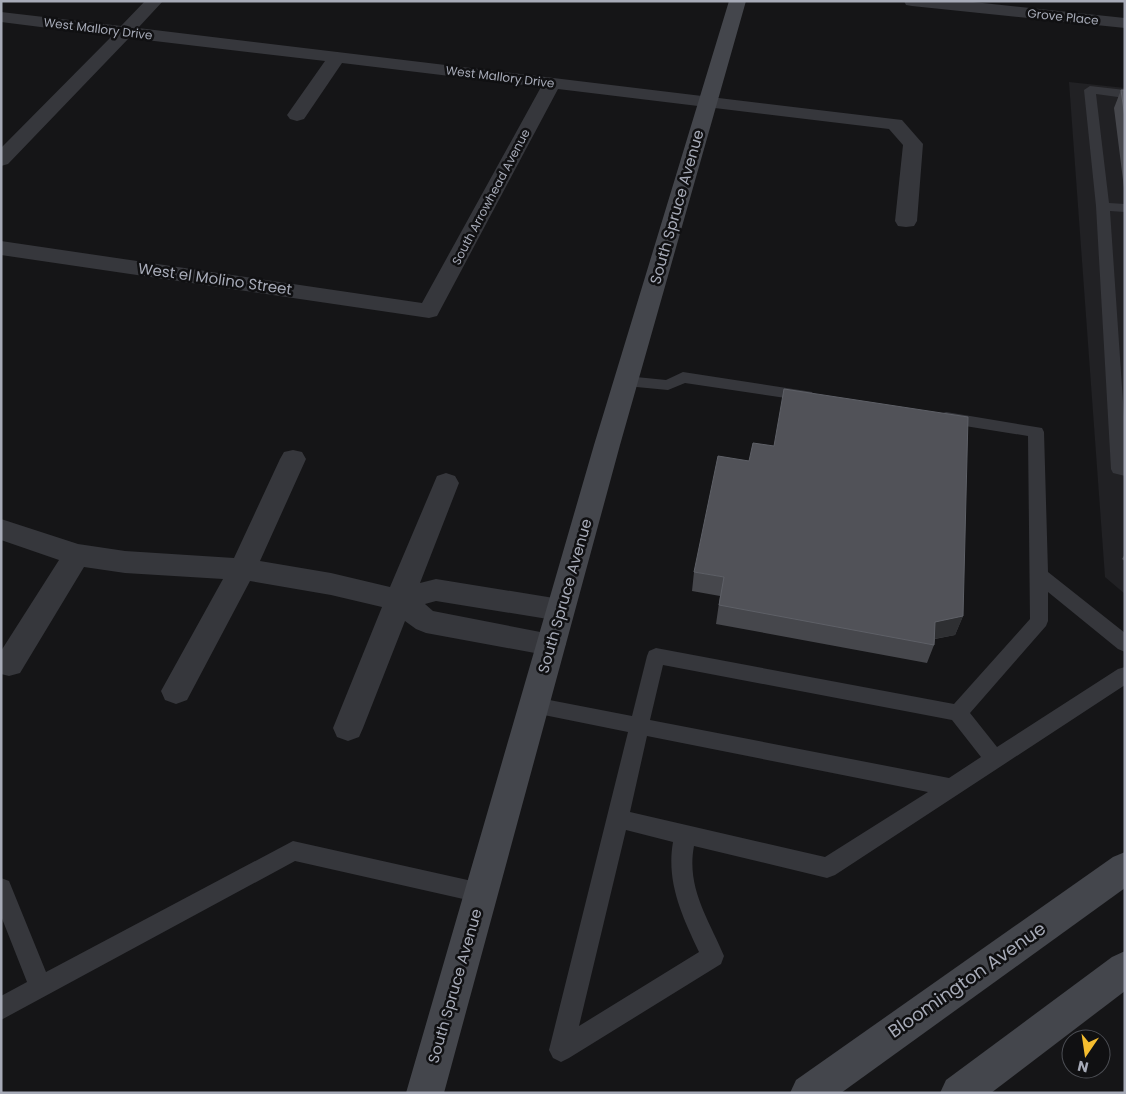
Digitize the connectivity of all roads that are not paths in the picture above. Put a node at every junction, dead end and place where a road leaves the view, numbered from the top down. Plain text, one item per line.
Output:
1 (155, 1) edge
2 (738, 1) edge
3 (912, 1) edge
4 (1, 17) edge
5 (1125, 23) edge
6 (125, 32) junction
7 (337, 57) junction
8 (552, 84) junction
9 (1125, 94) edge
10 (708, 100) junction
11 (297, 115) dead end
12 (1, 160) edge
13 (1103, 206) junction
14 (1125, 208) edge
15 (906, 221) dead end
16 (1, 248) edge
17 (429, 311) joint
18 (1119, 355) edge
19 (626, 381) junction
20 (820, 398) edge
21 (928, 415) edge
22 (293, 459) dead end
23 (1125, 470) edge
24 (446, 483) dead end
25 (1, 529) edge
26 (77, 556) junction
27 (242, 570) junction
28 (1039, 575) junction
29 (398, 600) junction
30 (560, 610) junction
31 (551, 644) junction
32 (1125, 644) edge
33 (9, 664) dead end
34 (1125, 675) edge
35 (176, 691) dead end
36 (534, 705) junction
37 (958, 713) junction
38 (639, 726) junction
39 (348, 728) dead end
40 (995, 759) junction
41 (951, 787) junction
42 (618, 819) junction
43 (685, 835) junction
44 (1125, 868) edge
45 (1, 888) edge
46 (481, 893) junction
47 (1125, 969) edge
48 (41, 988) junction
49 (1, 1009) edge
50 (425, 1093) edge
51 (809, 1093) edge
52 (959, 1093) edge

1 - 6 street
2 - 10 street, South Spruce Avenue
3 - 5 street, Grove Place
4 - 6 street, West Mallory Drive
6 - 7 street, West Mallory Drive
6 - 12 street
7 - 8 street, West Mallory Drive
7 - 11 street
8 - 10 street, West Mallory Drive
8 - 17 street, South Arrowhead Avenue
9 - 13 lane
10 - 15 street, West Mallory Drive
10 - 19 street, South Spruce Avenue
13 - 14 lane
13 - 18 lane
16 - 17 street, West el Molino Street
18 - 23 lane
19 - 20 lane
19 - 30 street, South Spruce Avenue
21 - 28 lane
22 - 27 street
24 - 29 street
25 - 26 street
26 - 27 street
26 - 33 street
27 - 29 street
27 - 35 street
28 - 32 lane
28 - 37 lane
29 - 30 street
29 - 31 street
29 - 39 street
30 - 31 street, South Spruce Avenue
31 - 36 street, South Spruce Avenue
34 - 40 lane
36 - 38 lane
36 - 46 street, South Spruce Avenue
37 - 38 lane
37 - 40 lane
38 - 41 lane
38 - 42 lane
40 - 41 lane
41 - 43 lane
42 - 43 lane
42 - 43 lane
44 - 51 street, Bloomington Avenue
45 - 48 lane
46 - 48 lane
46 - 50 street, South Spruce Avenue
47 - 52 street
48 - 49 lane

